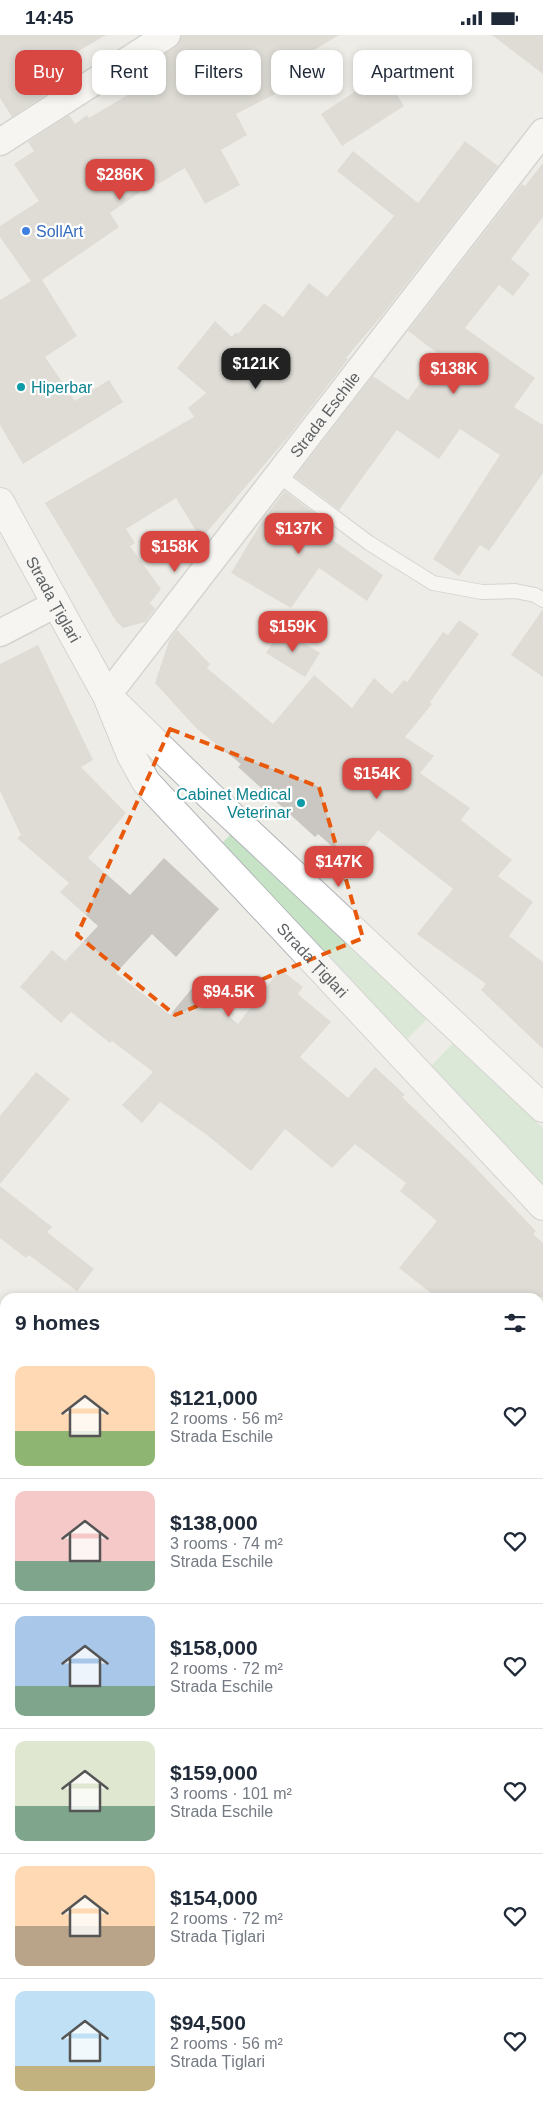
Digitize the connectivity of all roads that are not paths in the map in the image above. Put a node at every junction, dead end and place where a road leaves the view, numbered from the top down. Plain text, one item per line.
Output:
1 (167, 35) edge
2 (543, 132) edge
3 (0, 142) edge
4 (278, 475) junction
5 (0, 502) edge
6 (543, 601) edge
7 (56, 604) junction
8 (0, 633) edge
9 (108, 696) junction
10 (543, 1108) edge
11 (543, 1207) edge

1 - 3 street
2 - 4 street, Strada Eschile
4 - 6 lane
4 - 9 street, Strada Eschile
5 - 7 street, Strada Țiglari
7 - 8 street
7 - 9 street, Strada Țiglari
9 - 10 street, Strada Țiglari
9 - 11 street, Strada Țiglari

